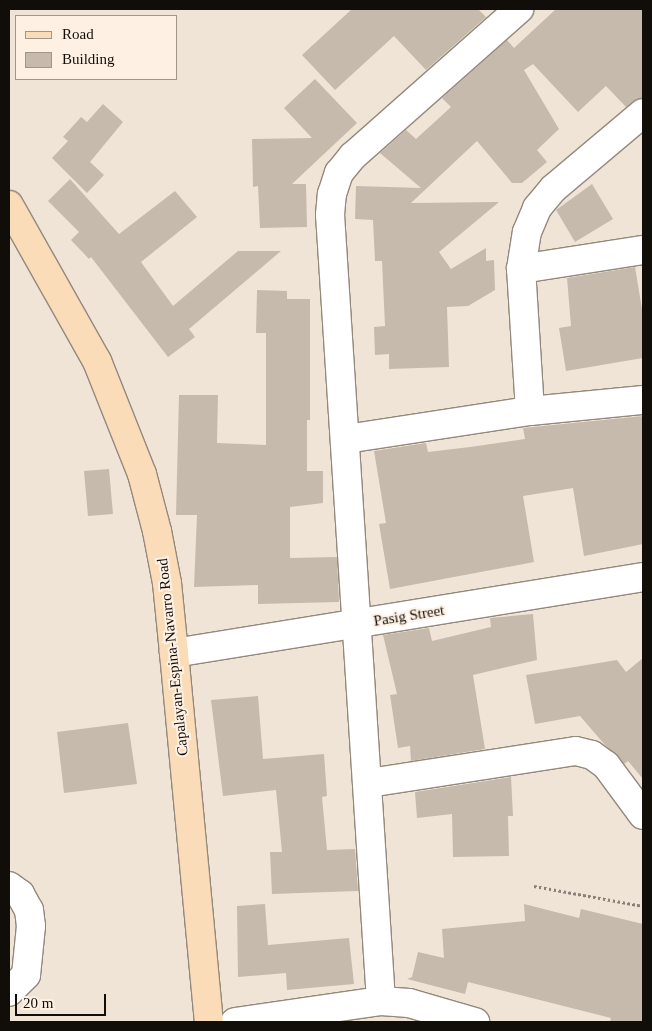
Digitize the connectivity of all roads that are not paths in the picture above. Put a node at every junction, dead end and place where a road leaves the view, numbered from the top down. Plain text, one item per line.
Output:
1 (519, 9) edge
2 (643, 113) edge
3 (9, 205) edge
4 (643, 250) edge
5 (521, 270) junction
6 (643, 400) edge
7 (530, 411) junction
8 (346, 439) junction
9 (643, 577) edge
10 (359, 624) junction
11 (174, 653) junction
12 (369, 783) junction
13 (643, 815) edge
14 (9, 886) edge
15 (9, 992) edge
16 (381, 1001) junction
17 (209, 1022) edge
18 (235, 1022) edge
19 (474, 1022) edge

1 - 8 street
2 - 5 street
3 - 11 main road, Capalayan-Espina-Navarro Road
4 - 5 street
5 - 7 street
6 - 7 street
7 - 8 street
8 - 10 street
9 - 10 street, Pasig Street
10 - 11 street, Pasig Street
10 - 12 street
11 - 17 main road, Capalayan-Espina-Navarro Road
12 - 13 street
12 - 16 street
14 - 15 street
16 - 18 street
16 - 19 street

